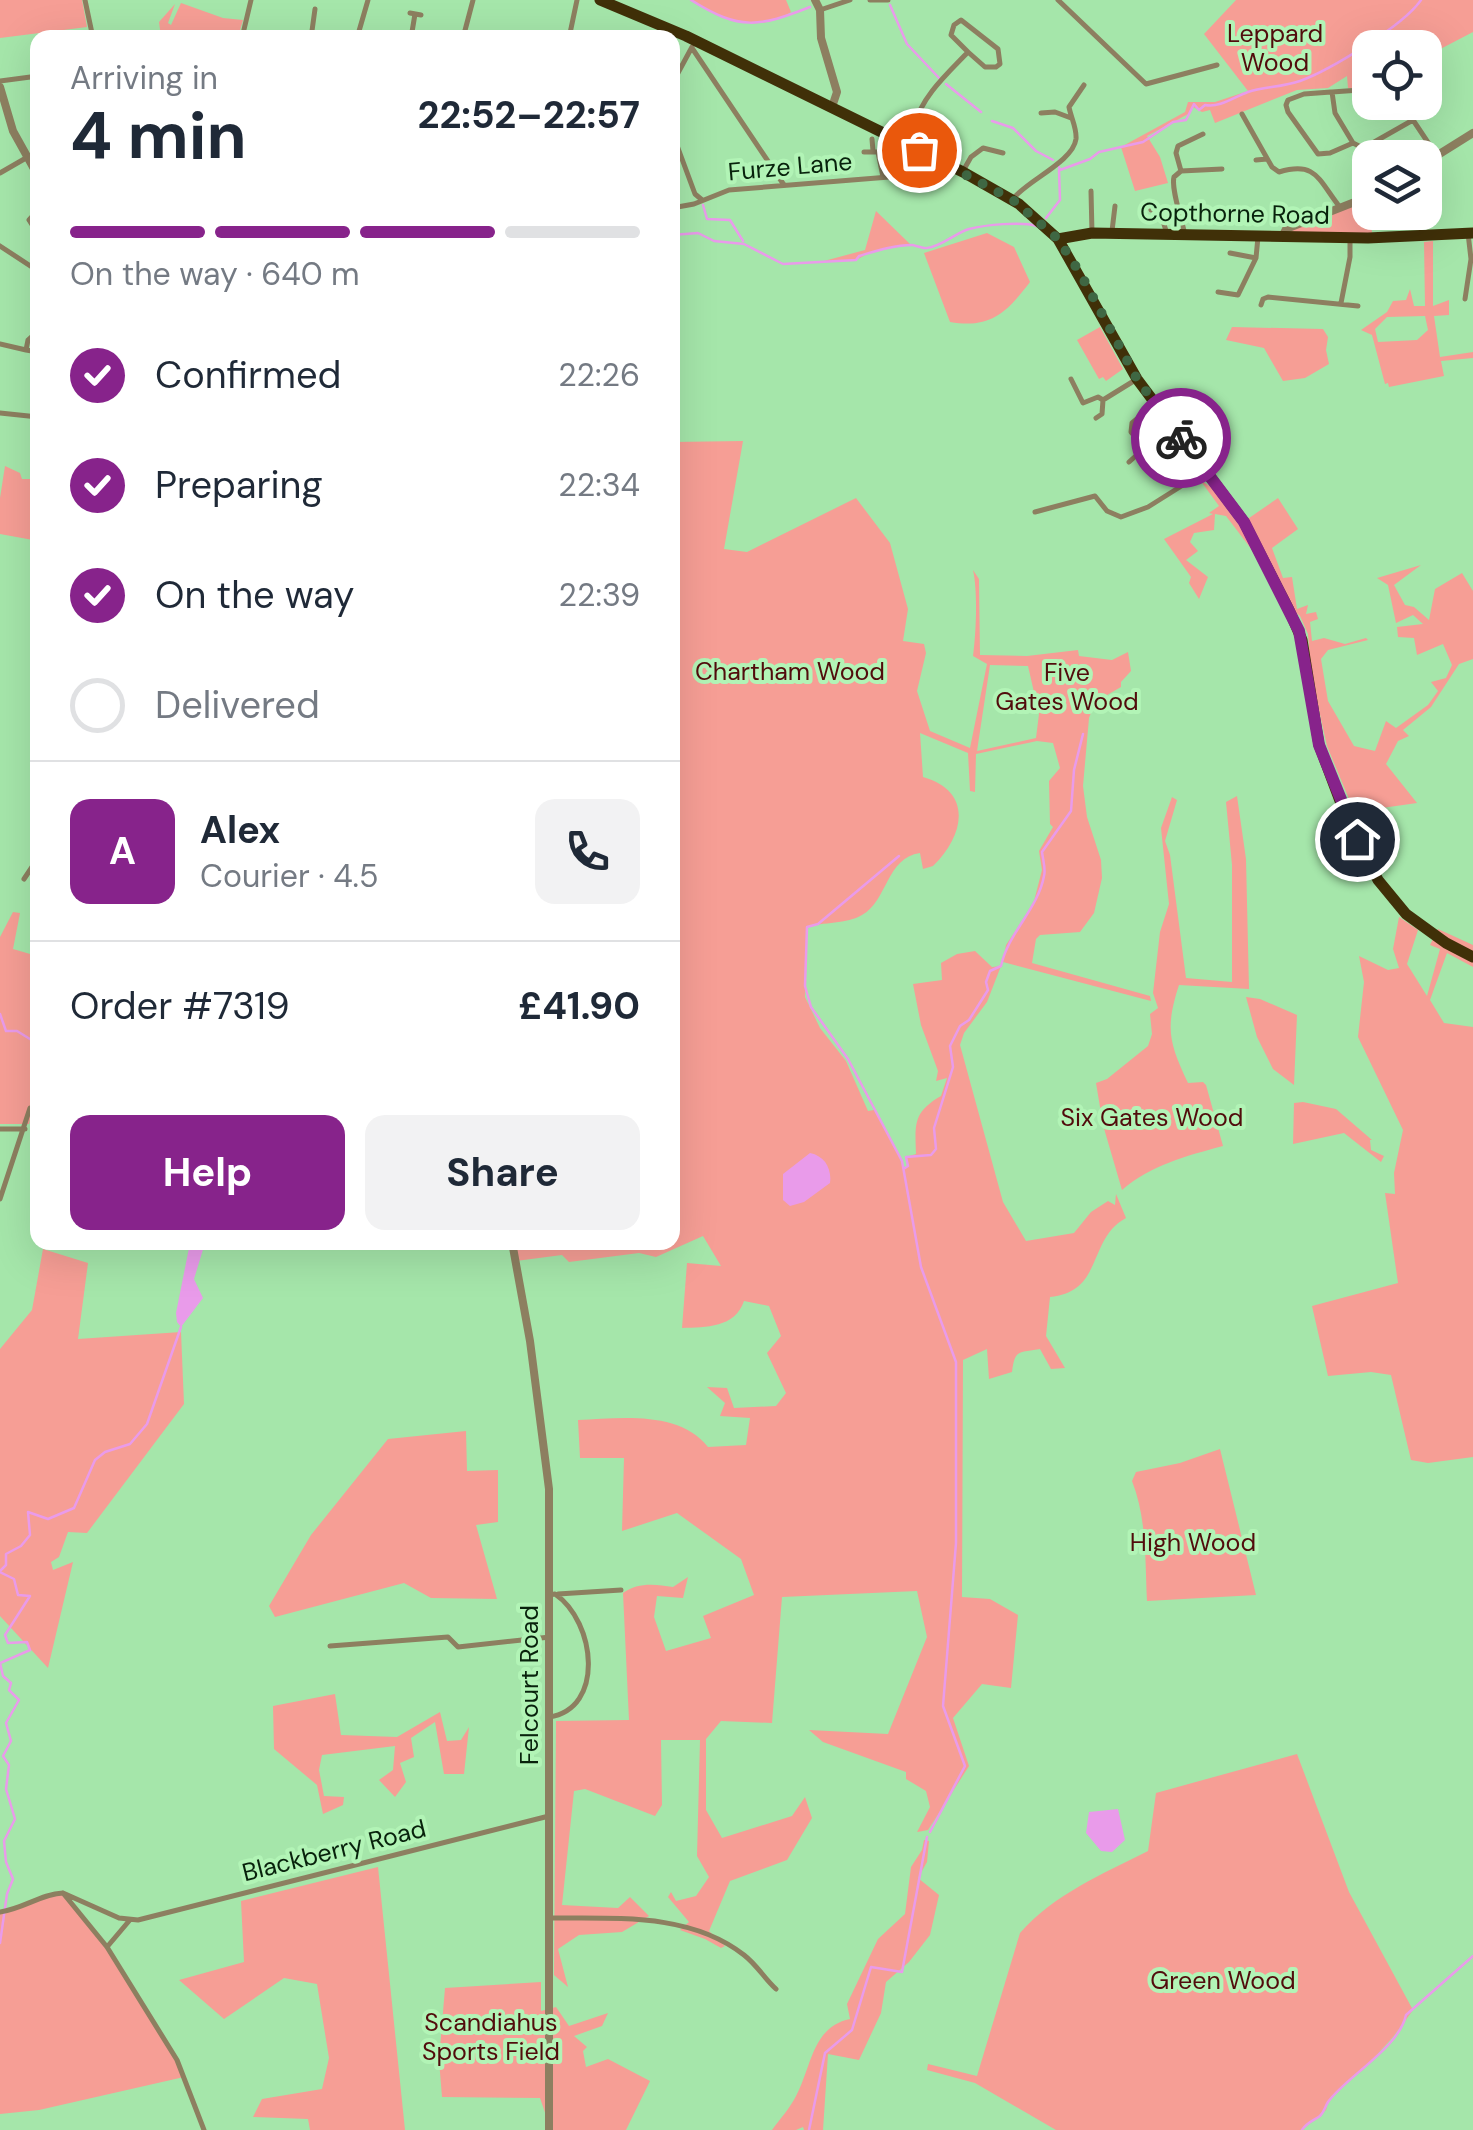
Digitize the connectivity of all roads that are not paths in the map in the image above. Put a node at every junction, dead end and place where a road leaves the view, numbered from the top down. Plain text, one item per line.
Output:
1 (85, 0) edge
2 (251, 0) edge
3 (368, 0) edge
4 (473, 0) edge
5 (577, 0) edge
6 (600, 0) edge
7 (815, 0) edge
8 (850, 0) edge
9 (870, 0) edge
10 (888, 0) edge
11 (1058, 0) edge
12 (315, 9) dead end
13 (820, 10) junction
14 (415, 14) dead end
15 (91, 30) edge
16 (244, 30) edge
17 (312, 30) edge
18 (360, 30) edge
19 (412, 30) edge
20 (466, 30) edge
21 (571, 30) edge
22 (664, 30) edge
23 (680, 37) edge
24 (694, 44) junction
25 (968, 52) junction
26 (1217, 66) dead end
27 (680, 69) edge
28 (30, 78) edge
29 (0, 84) edge
30 (1084, 85) dead end
31 (1352, 91) edge
32 (1332, 92) junction
33 (832, 107) junction
34 (1041, 113) dead end
35 (1242, 114) dead end
36 (1071, 118) junction
37 (1473, 133) edge
38 (1203, 134) dead end
39 (872, 140) dead end
40 (1352, 140) edge
41 (1379, 140) edge
42 (1426, 140) edge
43 (1352, 144) edge
44 (919, 150) junction
45 (872, 151) junction
46 (864, 152) dead end
47 (1003, 152) dead end
48 (1442, 153) edge
49 (680, 154) edge
50 (26, 158) junction
51 (1267, 159) junction
52 (938, 160) junction
53 (1256, 160) dead end
54 (30, 164) edge
55 (1222, 169) dead end
56 (1181, 171) junction
57 (0, 172) edge
58 (963, 172) junction
59 (883, 178) junction
60 (784, 186) junction
61 (1091, 191) dead end
62 (701, 199) junction
63 (1013, 200) junction
64 (1352, 203) edge
65 (680, 206) edge
66 (1115, 206) dead end
67 (1341, 208) junction
68 (1151, 210) dead end
69 (1092, 233) junction
70 (1470, 233) edge
71 (1112, 234) junction
72 (1166, 234) junction
73 (1184, 234) junction
74 (1258, 234) junction
75 (1284, 235) junction
76 (1350, 238) junction
77 (1058, 239) junction
78 (0, 246) edge
79 (1230, 254) dead end
80 (1256, 258) junction
81 (30, 266) edge
82 (1218, 292) dead end
83 (1465, 299) dead end
84 (1341, 304) junction
85 (1261, 305) dead end
86 (1358, 306) dead end
87 (30, 338) edge
88 (0, 344) edge
89 (26, 350) junction
90 (30, 351) edge
91 (1071, 379) dead end
92 (1137, 379) junction
93 (1103, 400) junction
94 (1155, 404) junction
95 (0, 413) edge
96 (30, 417) edge
97 (1096, 418) dead end
98 (1191, 452) junction
99 (1129, 462) dead end
100 (1035, 512) dead end
101 (30, 870) edge
102 (24, 879) dead end
103 (1473, 958) edge
104 (30, 1108) dead end
105 (0, 1129) edge
106 (25, 1129) junction
107 (0, 1199) edge
108 (514, 1250) edge
109 (622, 1590) dead end
110 (552, 1594) junction
111 (550, 1638) junction
112 (330, 1646) dead end
113 (548, 1717) junction
114 (550, 1816) junction
115 (63, 1893) junction
116 (0, 1912) edge
117 (550, 1918) junction
118 (129, 1920) junction
119 (106, 1947) junction
120 (776, 1989) dead end
121 (204, 2130) edge
122 (549, 2130) edge

1 - 15 street
2 - 16 street
3 - 18 street
4 - 20 street
5 - 21 street
6 - 22 highway
7 - 13 street
8 - 13 street
9 - 10 street
11 - 26 street
12 - 17 street
13 - 33 street
14 - 19 street
23 - 24 highway
24 - 27 street
24 - 33 highway
24 - 60 street
25 - 25 street
25 - 44 street
28 - 29 street
29 - 50 street
30 - 36 street
31 - 32 street
32 - 40 street
32 - 43 street
33 - 44 highway
34 - 36 street
35 - 51 street
36 - 63 street
37 - 48 street
38 - 56 street
39 - 45 street
41 - 42 street
44 - 52 highway
45 - 46 street
45 - 59 street
47 - 58 street
49 - 62 street
50 - 54 street
50 - 57 street
51 - 53 street
51 - 67 street
52 - 58 highway
52 - 59 street, Furze Lane
55 - 56 street
56 - 73 street
58 - 63 highway
59 - 60 street, Furze Lane
60 - 62 street, Furze Lane
61 - 69 street
62 - 65 street, Furze Lane
63 - 77 highway
64 - 67 street
66 - 71 street
67 - 75 street
68 - 72 street
69 - 71 highway, Copthorne Road
69 - 77 highway, Copthorne Road
70 - 76 highway, Copthorne Road
70 - 83 street
71 - 72 highway, Copthorne Road
72 - 73 highway, Copthorne Road
73 - 74 highway, Copthorne Road
74 - 75 highway, Copthorne Road
74 - 80 street
75 - 76 highway, Copthorne Road
76 - 84 street
77 - 92 highway
78 - 81 street
79 - 80 street
80 - 82 street
84 - 85 street
84 - 86 street
87 - 89 street
88 - 89 street
89 - 90 street
91 - 93 street
92 - 93 street
92 - 94 highway
93 - 97 street
94 - 98 highway
94 - 99 street
95 - 96 street
98 - 100 street
98 - 103 highway
101 - 102 street
104 - 106 street
105 - 106 street
106 - 107 street
108 - 110 street, Felcourt Road
109 - 110 street
110 - 111 street, Felcourt Road
110 - 113 street
111 - 112 street
111 - 113 street, Felcourt Road
113 - 114 street, Felcourt Road
114 - 117 street, Felcourt Road
114 - 118 street, Blackberry Road
115 - 116 street
115 - 118 street
115 - 119 street
117 - 120 street
117 - 122 street, Felcourt Road
118 - 119 street
119 - 121 street

